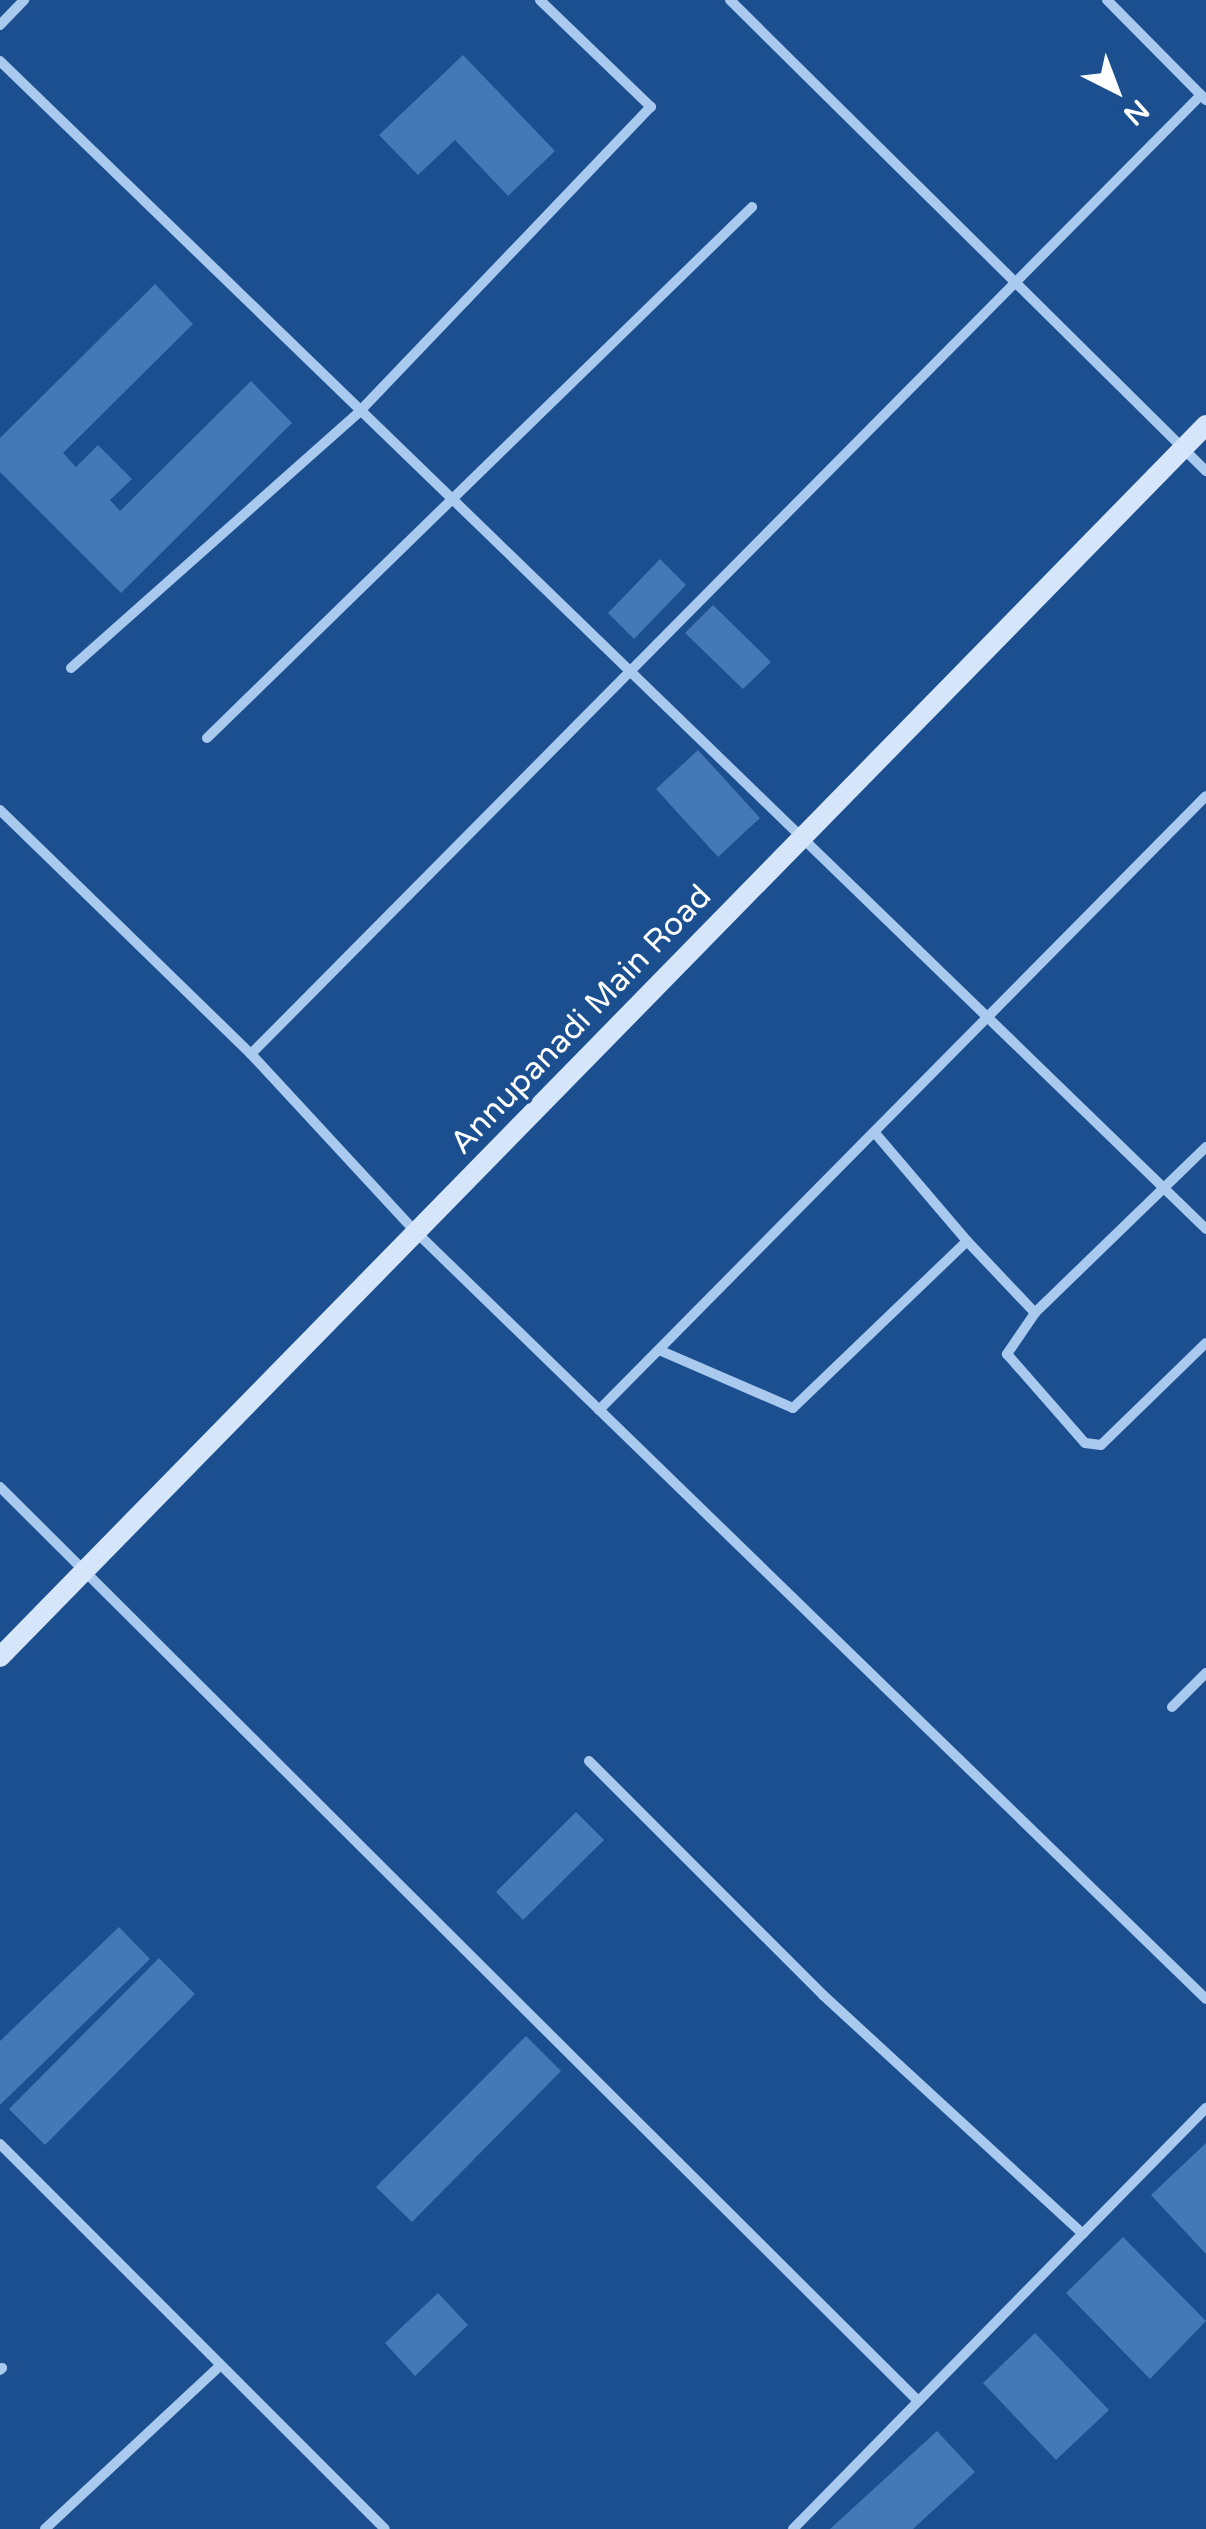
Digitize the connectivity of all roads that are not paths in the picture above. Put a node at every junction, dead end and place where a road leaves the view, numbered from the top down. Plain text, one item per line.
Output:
1 (24, 0) edge
2 (540, 0) edge
3 (730, 0) edge
4 (1107, 0) edge
5 (0, 25) edge
6 (0, 61) edge
7 (1203, 98) edge
8 (752, 207) dead end
9 (1017, 283) junction
10 (360, 411) junction
11 (1206, 425) edge
12 (1183, 448) junction
13 (1206, 470) edge
14 (450, 499) junction
15 (71, 668) dead end
16 (633, 677) junction
17 (206, 738) dead end
18 (1206, 796) edge
19 (0, 810) edge
20 (800, 840) junction
21 (990, 1022) junction
22 (251, 1054) junction
23 (876, 1134) junction
24 (1206, 1147) edge
25 (1163, 1188) junction
26 (1206, 1229) edge
27 (416, 1232) junction
28 (967, 1241) junction
29 (1034, 1313) junction
30 (1206, 1343) edge
31 (659, 1350) junction
32 (599, 1410) junction
33 (0, 1487) edge
34 (84, 1569) junction
35 (0, 1657) edge
36 (1206, 1672) edge
37 (1172, 1706) dead end
38 (589, 1761) dead end
39 (1206, 1999) edge
40 (1206, 2108) edge
41 (0, 2144) edge
42 (1083, 2234) junction
43 (219, 2367) junction
44 (918, 2402) junction
45 (45, 2529) edge
46 (385, 2529) edge
47 (793, 2529) edge

1 - 5 street
2 - 10 street
3 - 9 street
4 - 7 street
6 - 10 street
7 - 9 street
8 - 14 street
9 - 12 street
9 - 16 street
10 - 14 street
10 - 15 street
11 - 12 street, Annupanadi Main Road
12 - 13 street
12 - 20 street, Annupanadi Main Road
14 - 16 street
14 - 17 street
16 - 20 street
16 - 22 street
18 - 21 street
19 - 22 street
20 - 21 street
20 - 27 street, Annupanadi Main Road
21 - 23 street
21 - 25 street
22 - 27 street
23 - 28 street
23 - 31 street
24 - 25 street
25 - 26 street
25 - 29 street
27 - 32 street
27 - 34 street, Annupanadi Main Road
28 - 29 street
28 - 31 street
29 - 30 street
31 - 32 street
32 - 39 street
33 - 34 street
34 - 35 street, Annupanadi Main Road
34 - 44 street
36 - 37 street
38 - 42 street
40 - 42 street
41 - 43 street
42 - 44 street
43 - 45 street
43 - 46 street
44 - 47 street

